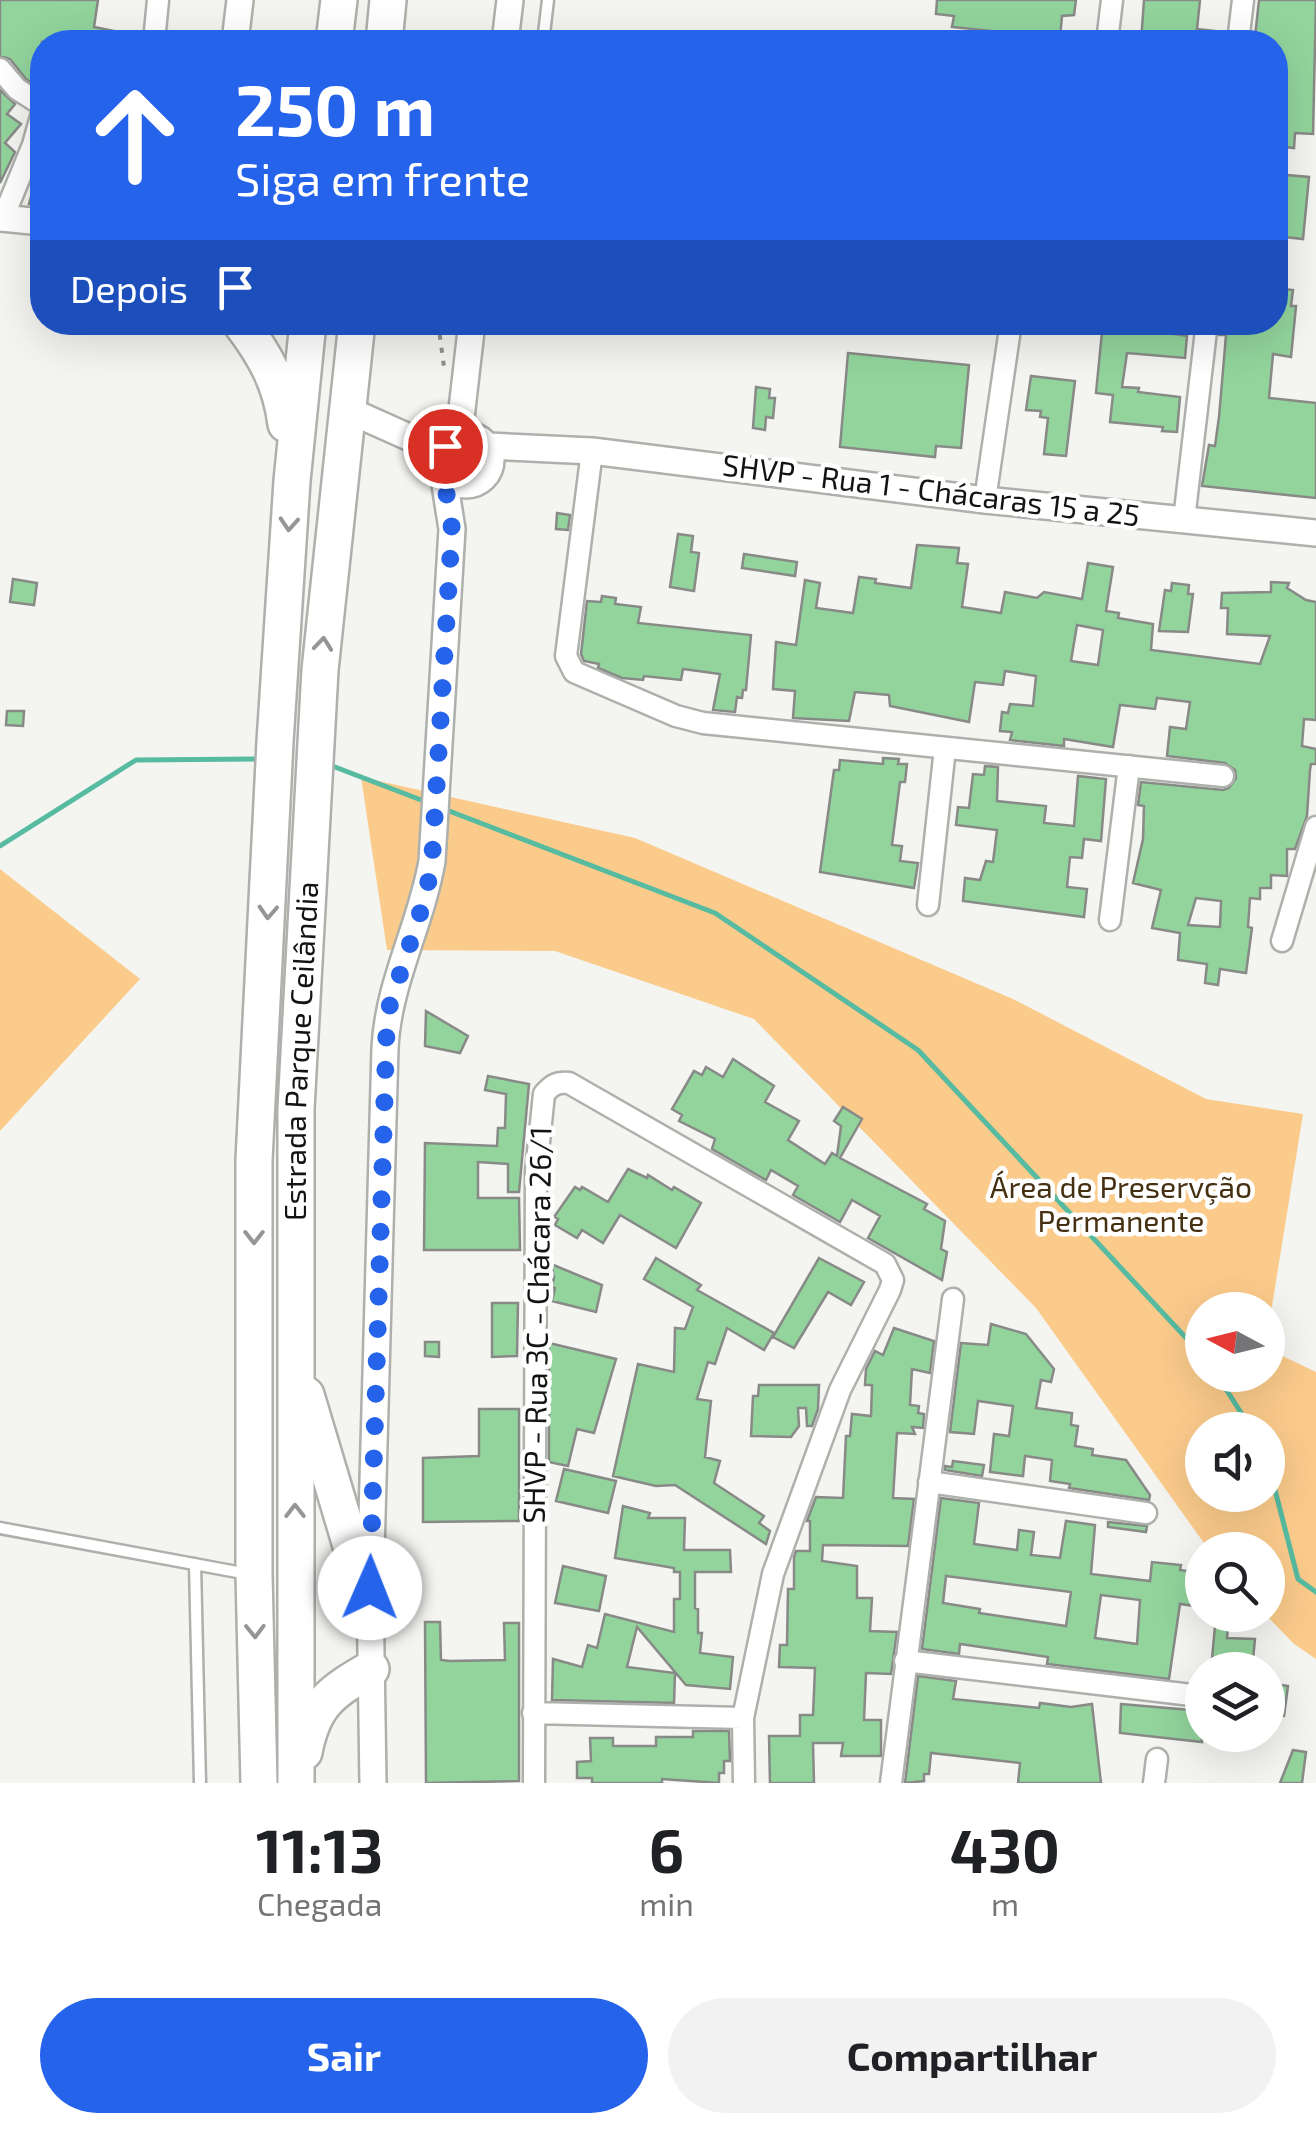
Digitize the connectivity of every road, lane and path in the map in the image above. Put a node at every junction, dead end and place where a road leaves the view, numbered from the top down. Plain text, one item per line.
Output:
1 (158, 0) edge
2 (240, 0) edge
3 (388, 0) edge
4 (510, 0) edge
5 (548, 0) edge
6 (1112, 0) edge
7 (1242, 0) edge
8 (155, 30) edge
9 (236, 30) edge
10 (385, 30) edge
11 (506, 30) edge
12 (544, 30) edge
13 (1108, 30) edge
14 (1239, 30) edge
15 (0, 69) edge
16 (30, 99) edge
17 (30, 153) edge
18 (2, 218) edge
19 (30, 221) edge
20 (249, 335) edge
21 (307, 335) edge
22 (356, 335) edge
23 (469, 335) edge
24 (1009, 335) edge
25 (1205, 335) edge
26 (348, 410) junction
27 (488, 446) junction
28 (547, 450) junction
29 (447, 451) junction
30 (592, 451) junction
31 (486, 476) junction
32 (292, 481) junction
33 (985, 500) junction
34 (1184, 520) junction
35 (452, 529) junction
36 (1316, 533) edge
37 (945, 748) junction
38 (1129, 766) junction
39 (1223, 776) dead end
40 (1316, 828) edge
41 (928, 905) dead end
42 (1110, 920) dead end
43 (1282, 942) dead end
44 (953, 1299) dead end
45 (294, 1359) junction
46 (928, 1482) junction
47 (1146, 1513) dead end
48 (0, 1528) edge
49 (196, 1564) junction
50 (254, 1576) junction
51 (370, 1588) junction
52 (905, 1661) junction
53 (371, 1669) junction
54 (1185, 1694) edge
55 (534, 1712) junction
56 (743, 1718) junction
57 (1157, 1759) dead end
58 (200, 1783) edge
59 (259, 1783) edge
60 (297, 1783) edge
61 (373, 1783) edge
62 (534, 1783) edge
63 (744, 1783) edge
64 (891, 1783) edge
65 (1154, 1783) edge

1 - 8 street
2 - 9 street
3 - 10 highway
4 - 11 street
5 - 12 lane
6 - 13 street
7 - 14 street
15 - 16 street
17 - 18 street
18 - 19 street
20 - 32 highway
21 - 32 highway, Estrada Parque Ceilândia
22 - 26 highway, Estrada Parque Ceilândia
23 - 29 street
24 - 33 street
25 - 34 street
26 - 29 street
45 -> 26 highway, Estrada Parque Ceilândia
27 - 28 street, SHVP - Rua 1 - Chácaras 15 a 25
27 - 29 street
27 - 31 street
28 - 30 street, SHVP - Rua 1 - Chácaras 15 a 25
28 - 31 street, SHVP - Rua 1 - Chácaras 15 a 25
29 - 31 street
29 - 35 street
30 - 33 street, SHVP - Rua 1 - Chácaras 15 a 25
30 - 37 street
31 - 35 street
32 -> 50 highway, Estrada Parque Ceilândia
33 - 34 street, SHVP - Rua 1 - Chácaras 15 a 25
34 - 36 street, SHVP - Rua 1 - Chácaras 15 a 25
35 - 51 street
37 - 38 street
37 - 41 street
38 - 39 street
38 - 42 street
40 - 43 street
44 - 46 street
45 - 51 highway
60 -> 45 highway, Estrada Parque Ceilândia
46 - 47 street
46 - 52 street
48 - 49 lane
49 - 50 lane
49 - 58 lane
50 -> 59 highway, Estrada Parque Ceilândia
51 - 53 street
52 - 54 street
52 - 64 street
53 - 60 highway
53 - 61 street
55 - 56 street
55 - 56 street, SHVP - Rua 3C - Chácara 26/1
55 - 62 street, SHVP - Rua 3C - Chácara 26/1
56 - 63 street, SHVP - Rua 3C - Chácara 26/1
57 - 65 street

